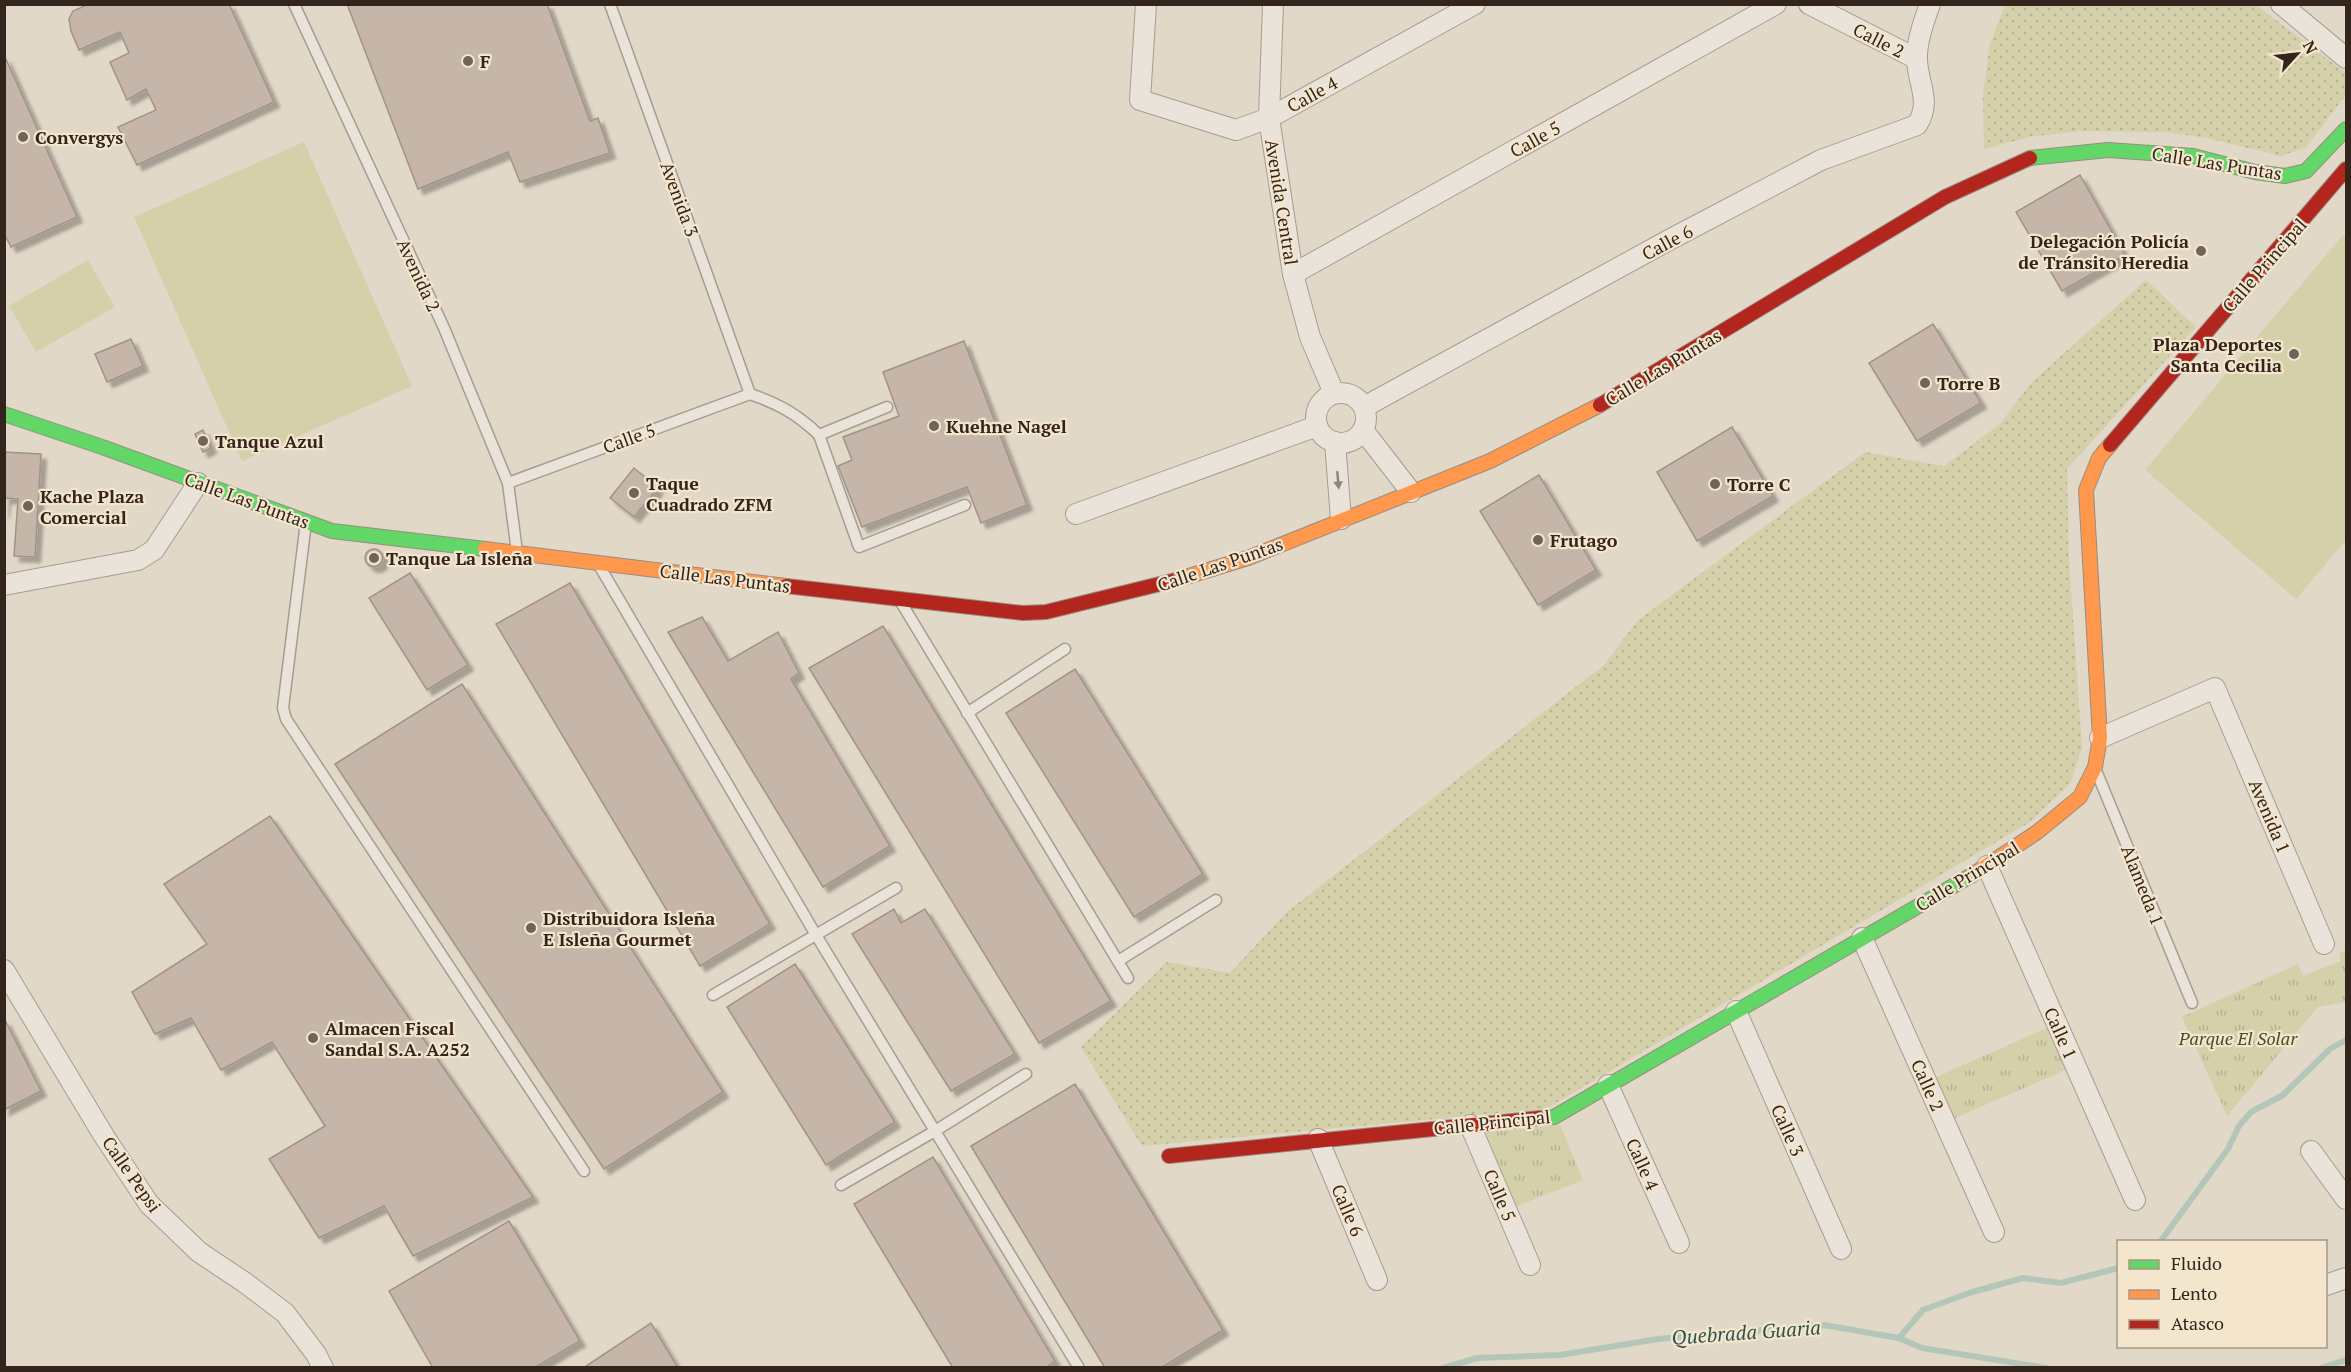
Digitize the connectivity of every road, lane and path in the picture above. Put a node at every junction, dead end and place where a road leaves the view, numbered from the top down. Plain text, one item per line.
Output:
1 (294, 4) edge
2 (609, 4) edge
3 (1146, 4) edge
4 (1273, 4) edge
5 (1474, 4) edge
6 (1776, 4) edge
7 (1809, 4) edge
8 (1930, 4) edge
9 (2281, 4) edge
10 (2346, 58) edge
11 (1917, 59) junction
12 (1269, 118) junction
13 (2346, 129) edge
14 (2346, 169) edge
15 (1293, 274) junction
16 (1334, 393) junction
17 (750, 394) junction
18 (1364, 407) junction
19 (887, 408) dead end
20 (4, 414) edge
21 (1317, 426) junction
22 (1364, 430) junction
23 (819, 435) junction
24 (1335, 442) junction
25 (198, 483) junction
26 (508, 483) junction
27 (1411, 492) junction
28 (965, 506) dead end
29 (1076, 514) dead end
30 (1341, 519) junction
31 (306, 522) junction
32 (517, 553) junction
33 (597, 563) junction
34 (4, 585) edge
35 (898, 599) junction
36 (1065, 649) dead end
37 (967, 713) junction
38 (2100, 738) junction
39 (2095, 767) junction
40 (1987, 866) junction
41 (896, 888) dead end
42 (1216, 900) dead end
43 (816, 935) junction
44 (1862, 938) junction
45 (2324, 944) dead end
46 (1118, 961) junction
47 (4, 970) edge
48 (1128, 978) dead end
49 (713, 995) dead end
50 (2192, 1003) dead end
51 (1736, 1011) junction
52 (1026, 1074) dead end
53 (1608, 1085) junction
54 (1470, 1125) junction
55 (935, 1131) junction
56 (1318, 1139) junction
57 (2311, 1151) dead end
58 (1169, 1155) dead end
59 (584, 1171) dead end
60 (841, 1185) dead end
61 (2346, 1199) edge
62 (2135, 1200) dead end
63 (1994, 1233) dead end
64 (1679, 1243) dead end
65 (1841, 1249) dead end
66 (1530, 1265) dead end
67 (2346, 1278) edge
68 (1377, 1280) dead end
69 (2327, 1284) edge
70 (323, 1368) edge
71 (1079, 1368) edge

1 - 26 lane, Avenida 2
2 - 17 lane, Avenida 3
3 - 12 street, Calle 4
4 - 12 street, Avenida Central
5 - 12 street, Calle 4
6 - 15 street, Calle 5
7 - 11 street, Calle 2
8 - 11 street
9 - 10 street
11 - 18 street, Calle 6
12 - 15 street, Avenida Central
13 - 27 street, Calle Las Puntas
14 - 38 street, Calle Principal
15 - 16 street, Avenida Central
16 - 18 street
16 - 21 street
17 - 23 lane
17 - 26 lane, Calle 5
18 - 22 street
19 - 23 lane
20 - 25 street, Calle Las Puntas
21 - 24 street
21 - 29 street
22 - 24 street
22 - 27 street
23 - 28 lane
24 -> 30 street
25 - 31 street, Calle Las Puntas
25 - 34 street
26 - 32 lane, Avenida 2
27 - 30 street, Calle Las Puntas
30 - 35 street, Calle Las Puntas
31 - 32 street, Calle Las Puntas
31 - 59 lane
32 - 33 street, Calle Las Puntas
33 - 35 street, Calle Las Puntas
33 - 43 lane
35 - 37 lane
36 - 37 lane
37 - 46 lane
38 - 39 street, Calle Principal
38 - 45 street, Avenida 1
39 - 40 street, Calle Principal
39 - 50 lane, Alameda 1
40 - 44 street, Calle Principal
40 - 62 street, Calle 1
41 - 43 lane
42 - 46 lane
43 - 49 lane
43 - 55 lane
44 - 51 street, Calle Principal
44 - 63 street, Calle 2
46 - 48 lane
47 - 70 street, Calle Pepsi
51 - 53 street, Calle Principal
51 - 65 street, Calle 3
52 - 55 lane
53 - 54 street, Calle Principal
53 - 64 street, Calle 4
54 - 56 street, Calle Principal
54 - 66 street, Calle 5
55 - 60 lane
55 - 71 lane
56 - 58 street, Calle Principal
56 - 68 street, Calle 6
57 - 61 street
67 - 69 street

